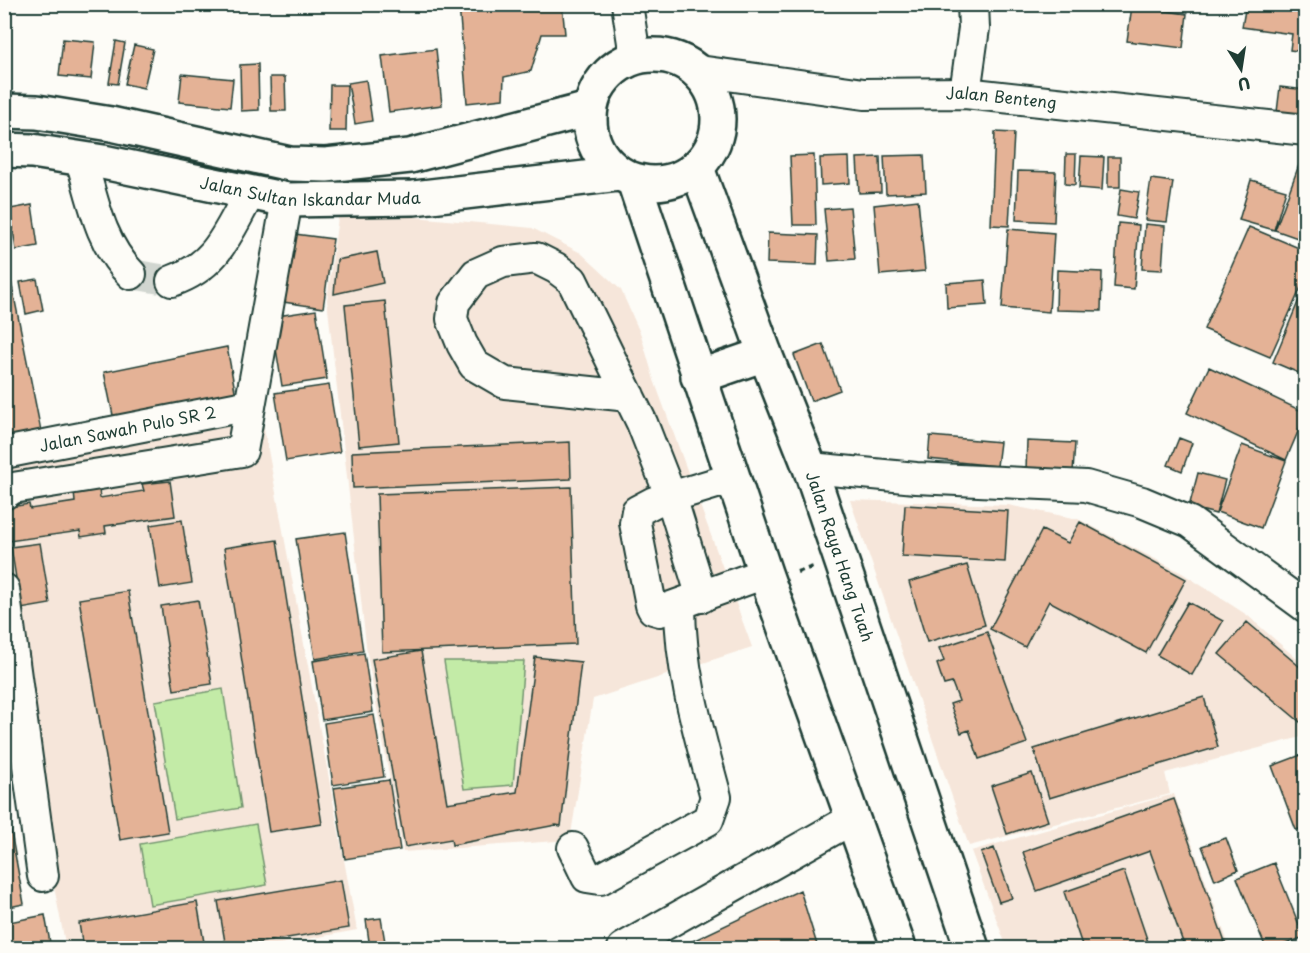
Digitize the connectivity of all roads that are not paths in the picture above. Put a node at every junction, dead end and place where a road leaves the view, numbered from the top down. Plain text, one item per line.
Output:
1 (627, 4) edge
2 (973, 4) edge
3 (635, 56) junction
4 (699, 71) junction
5 (965, 93) junction
6 (589, 109) junction
7 (4, 111) edge
8 (1305, 130) edge
9 (4, 150) edge
10 (81, 159) junction
11 (697, 168) junction
12 (626, 177) junction
13 (250, 194) junction
14 (287, 200) junction
15 (131, 274) tunnel mouth
16 (172, 282) tunnel mouth
17 (765, 354) junction
18 (698, 377) junction
19 (629, 396) junction
20 (250, 405) junction
21 (4, 453) edge
22 (810, 468) junction
23 (718, 482) junction
24 (4, 494) edge
25 (671, 497) junction
26 (767, 578) junction
27 (4, 589) edge
28 (691, 601) junction
29 (1305, 607) edge
30 (852, 819) junction
31 (573, 848) dead end
32 (43, 876) dead end
33 (623, 948) edge
34 (899, 948) edge
35 (972, 948) edge

1 - 3 street
2 - 5 street
3 - 4 highway
3 - 6 highway
4 - 5 street, Jalan Benteng
4 - 11 highway
5 - 8 street, Jalan Benteng
6 - 7 highway, Jalan Sultan Iskandar Muda
6 - 12 highway
9 - 10 highway, Jalan Sultan Iskandar Muda
10 - 13 highway, Jalan Sultan Iskandar Muda
10 - 15 street
11 - 12 highway
11 - 17 highway, Jalan Raya Hang Tuah
12 - 14 highway, Jalan Sultan Iskandar Muda
12 - 18 highway
13 - 14 highway, Jalan Sultan Iskandar Muda
13 - 16 street
14 - 20 street
17 - 18 highway
17 - 22 highway, Jalan Raya Hang Tuah
18 - 23 highway
19 - 19 street
19 - 25 street
20 - 21 street, Jalan Sawah Pulo SR 2
20 - 24 street
22 - 29 street
22 - 35 highway, Jalan Raya Hang Tuah
23 - 25 street
23 - 26 highway
25 - 28 street
25 - 28 street
26 - 28 street
26 - 30 highway
27 - 32 street
28 - 31 street
30 - 33 street
30 - 34 highway

